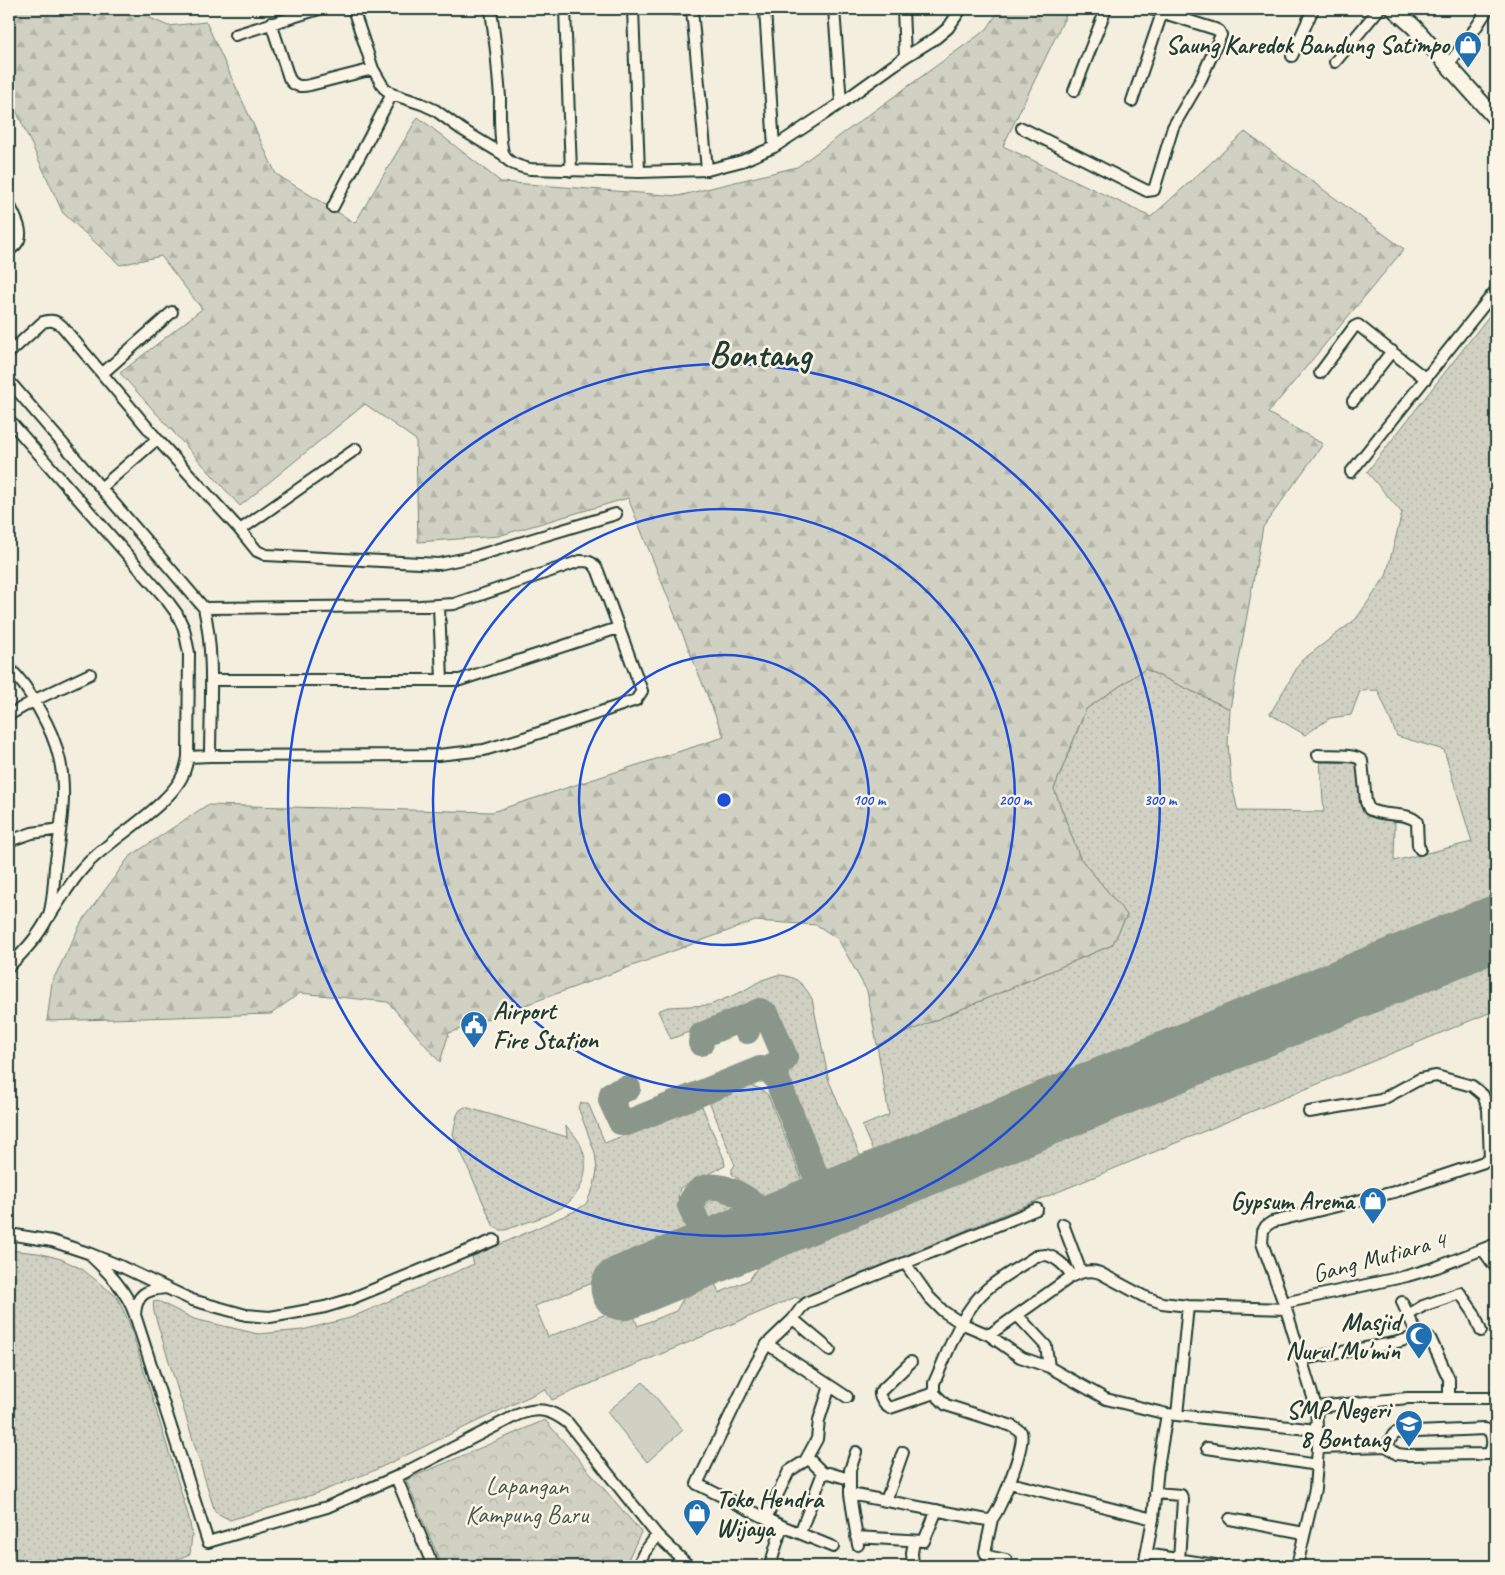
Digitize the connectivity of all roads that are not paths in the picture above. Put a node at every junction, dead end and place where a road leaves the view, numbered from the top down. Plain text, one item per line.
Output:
1 (320, 9) edge
2 (353, 9) edge
3 (491, 9) edge
4 (565, 9) edge
5 (634, 9) edge
6 (674, 9) edge
7 (694, 9) edge
8 (766, 9) edge
9 (834, 9) edge
10 (903, 9) edge
11 (961, 9) edge
12 (1106, 9) edge
13 (1151, 9) edge
14 (1313, 9) edge
15 (1379, 9) edge
16 (1394, 9) edge
17 (1488, 9) edge
18 (1169, 12) edge
19 (271, 23) junction
20 (235, 35) dead end
21 (1292, 56) dead end
22 (905, 58) junction
23 (1335, 62) dead end
24 (1448, 65) junction
25 (373, 69) junction
26 (1074, 92) dead end
27 (392, 94) junction
28 (1132, 101) dead end
29 (840, 103) junction
30 (1496, 119) edge
31 (1022, 128) dead end
32 (774, 147) junction
33 (504, 155) junction
34 (707, 170) junction
35 (571, 171) junction
36 (638, 172) junction
37 (9, 204) edge
38 (333, 207) dead end
39 (9, 250) edge
40 (1496, 290) edge
41 (172, 312) dead end
42 (1392, 351) junction
43 (9, 352) edge
44 (102, 372) junction
45 (1320, 372) dead end
46 (1426, 379) junction
47 (9, 381) edge
48 (1353, 401) dead end
49 (9, 420) edge
50 (157, 439) junction
51 (356, 449) dead end
52 (1351, 472) dead end
53 (101, 488) junction
54 (616, 514) dead end
55 (240, 530) junction
56 (439, 606) junction
57 (204, 608) junction
58 (618, 628) junction
59 (9, 668) edge
60 (90, 674) dead end
61 (210, 680) junction
62 (442, 680) junction
63 (34, 700) junction
64 (9, 715) edge
65 (1318, 755) dead end
66 (210, 756) junction
67 (188, 757) junction
68 (60, 829) junction
69 (9, 841) edge
70 (1420, 849) dead end
71 (54, 877) junction
72 (73, 880) junction
73 (49, 917) junction
74 (9, 966) edge
75 (1310, 1112) dead end
76 (1493, 1158) edge
77 (1037, 1209) dead end
78 (1063, 1224) dead end
79 (9, 1234) edge
80 (494, 1240) dead end
81 (1496, 1244) edge
82 (1483, 1250) junction
83 (88, 1253) junction
84 (905, 1263) junction
85 (1496, 1268) edge
86 (1076, 1274) junction
87 (165, 1288) junction
88 (1402, 1302) dead end
89 (1188, 1306) junction
90 (1285, 1306) junction
91 (1017, 1315) junction
92 (1408, 1315) junction
93 (135, 1316) junction
94 (792, 1319) junction
95 (961, 1323) junction
96 (1481, 1332) dead end
97 (989, 1335) junction
98 (1418, 1336) junction
99 (768, 1344) junction
100 (830, 1350) dead end
101 (1302, 1359) junction
102 (911, 1362) dead end
103 (1049, 1367) junction
104 (830, 1386) junction
105 (934, 1393) junction
106 (848, 1397) dead end
107 (1449, 1398) junction
108 (1496, 1398) edge
109 (1316, 1407) junction
110 (1172, 1415) junction
111 (1317, 1430) junction
112 (1387, 1446) junction
113 (1206, 1448) dead end
114 (1318, 1448) junction
115 (856, 1452) dead end
116 (903, 1452) dead end
117 (808, 1458) junction
118 (1317, 1465) junction
119 (824, 1474) junction
120 (396, 1477) junction
121 (849, 1479) junction
122 (1010, 1483) junction
123 (1155, 1492) junction
124 (850, 1494) junction
125 (886, 1501) junction
126 (936, 1510) junction
127 (766, 1518) junction
128 (1152, 1518) junction
129 (992, 1519) junction
130 (1230, 1519) dead end
131 (782, 1526) junction
132 (800, 1533) junction
133 (1304, 1534) junction
134 (657, 1536) junction
135 (914, 1541) junction
136 (833, 1547) dead end
137 (1146, 1554) junction
138 (1006, 1560) dead end
139 (1180, 1560) junction
140 (433, 1566) edge
141 (638, 1566) edge
142 (689, 1566) edge
143 (770, 1566) edge
144 (913, 1566) edge
145 (1144, 1566) edge
146 (1221, 1566) edge
147 (1297, 1566) edge

1 - 19 street
2 - 25 street
3 - 33 street
4 - 35 street
5 - 36 street
6 - 7 street
7 - 34 street
8 - 32 street
9 - 29 street
10 - 22 street
11 - 22 street
12 - 26 street
13 - 18 street
14 - 21 street
15 - 23 street
16 - 24 street
17 - 24 street
18 - 28 street
18 - 31 street
19 - 20 street
19 - 25 street
22 - 29 street
24 - 30 street
25 - 27 street
27 - 33 street
27 - 38 street
29 - 32 street
32 - 34 street
33 - 35 street
34 - 36 street
35 - 36 street
37 - 39 street
40 - 46 street
41 - 44 street
42 - 45 street
42 - 46 street
42 - 48 street
43 - 44 street
44 - 50 street
46 - 52 street
47 - 53 street
49 - 67 street
50 - 53 street
50 - 55 street
51 - 55 street
53 - 57 street
54 - 55 street
56 - 57 street
56 - 58 street
56 - 62 street
57 - 61 street
58 - 62 street
58 - 66 street
59 - 63 street
60 - 63 street
61 - 62 street
61 - 66 street
63 - 64 street
63 - 68 street
65 - 70 street
66 - 67 street
67 - 72 street
68 - 69 street
68 - 71 street
71 - 72 street
71 - 73 street
72 - 73 street
73 - 74 street
75 - 76 street
76 - 90 street
77 - 84 street
78 - 86 street
79 - 83 street
80 - 87 street
81 - 82 street, Gang Mutiara 4
82 - 85 street
82 - 90 street, Gang Mutiara 4
83 - 87 street
83 - 93 street
84 - 94 street
84 - 95 street
86 - 89 street, Gang Mutiara 4
86 - 91 street
86 - 95 street
87 - 93 street
88 - 92 street
89 - 90 street, Gang Mutiara 4
89 - 110 street
90 - 101 street
91 - 97 street
91 - 103 street
92 - 96 street
92 - 98 street
93 - 120 street
94 - 99 street
94 - 100 street
95 - 97 street
95 - 105 street
97 - 103 street
98 - 101 street
98 - 107 street
99 - 104 street
99 - 127 street
101 - 109 street
102 - 105 street
103 - 110 street
104 - 106 street
104 - 117 street
105 - 122 street
107 - 108 street
107 - 109 street
109 - 111 street
110 - 111 street
110 - 123 street
111 - 114 street
112 - 112 street
112 - 114 street
113 - 118 street
114 - 118 street
115 - 121 street
116 - 125 street
117 - 119 street
117 - 127 street
118 - 133 street
119 - 121 street
119 - 132 street
120 - 134 street
120 - 140 street
121 - 124 street
122 - 128 street
122 - 129 street
123 - 128 street
123 - 139 street
124 - 125 street
124 - 135 street
125 - 126 street
126 - 129 street
126 - 135 street
127 - 131 street
128 - 137 street
129 - 138 street
130 - 133 street
131 - 132 street
131 - 143 street
132 - 136 street
133 - 147 street
134 - 141 street
134 - 142 street
135 - 144 street
137 - 139 street
137 - 145 street
139 - 146 street

